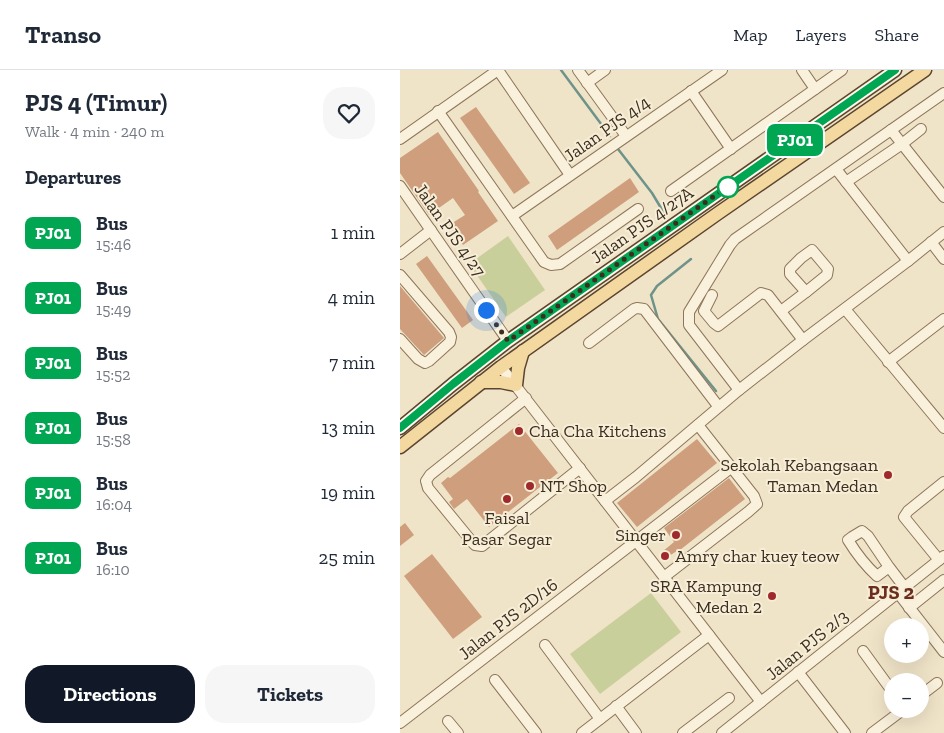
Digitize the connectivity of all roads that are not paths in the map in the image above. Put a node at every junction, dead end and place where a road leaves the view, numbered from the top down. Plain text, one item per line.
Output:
1 (498, 70) edge
2 (578, 70) edge
3 (605, 70) edge
4 (722, 70) edge
5 (802, 70) edge
6 (842, 70) edge
7 (895, 70) edge
8 (919, 72) edge
9 (587, 83) junction
10 (815, 89) junction
11 (691, 91) junction
12 (944, 93) edge
13 (438, 111) junction
14 (921, 129) dead end
15 (892, 130) junction
16 (626, 136) junction
17 (400, 139) edge
18 (902, 144) junction
19 (731, 148) junction
20 (836, 169) junction
21 (570, 174) junction
22 (742, 177) junction
23 (846, 182) junction
24 (400, 186) edge
25 (752, 190) junction
26 (671, 191) dead end
27 (944, 197) edge
28 (708, 201) junction
29 (638, 209) dead end
30 (717, 214) junction
31 (512, 216) junction
32 (431, 230) junction
33 (944, 232) edge
34 (931, 242) junction
35 (400, 254) edge
36 (944, 259) edge
37 (908, 261) junction
38 (400, 275) edge
39 (806, 292) dead end
40 (712, 295) dead end
41 (844, 309) junction
42 (780, 311) junction
43 (944, 319) edge
44 (400, 339) edge
45 (802, 340) junction
46 (508, 341) junction
47 (589, 343) dead end
48 (523, 351) junction
49 (888, 362) junction
50 (501, 366) junction
51 (481, 382) junction
52 (516, 385) junction
53 (739, 390) junction
54 (526, 398) junction
55 (718, 406) junction
56 (400, 417) edge
57 (413, 418) junction
58 (698, 425) junction
59 (400, 428) edge
60 (944, 428) edge
61 (402, 442) edge
62 (732, 467) junction
63 (580, 468) junction
64 (944, 482) edge
65 (605, 501) junction
66 (636, 541) junction
67 (942, 558) edge
68 (889, 567) dead end
69 (664, 577) junction
70 (944, 580) edge
71 (901, 590) junction
72 (909, 608) junction
73 (708, 635) junction
74 (545, 645) dead end
75 (863, 652) dead end
76 (944, 652) edge
77 (798, 672) junction
78 (495, 680) dead end
79 (884, 680) edge
80 (937, 683) dead end
81 (929, 689) edge
82 (728, 698) dead end
83 (761, 702) junction
84 (616, 706) junction
85 (896, 718) edge
86 (600, 719) junction
87 (448, 721) dead end
88 (400, 723) edge
89 (886, 729) edge
90 (458, 733) edge
91 (536, 733) edge
92 (582, 733) edge
93 (636, 733) edge
94 (683, 733) edge
95 (722, 733) edge
96 (845, 733) edge
97 (872, 733) edge

1 - 13 street
1 - 21 street
2 - 9 street
3 - 9 street
4 - 11 street, Jalan PJS 4/4
5 - 10 street
6 - 10 street
7 - 22 main road, Jalan PJS 4/27A
8 - 25 main road, Jalan PJS 4/27A
9 - 16 street
10 - 19 street
11 - 16 street, Jalan PJS 4/4
11 - 19 street
12 - 15 street
13 - 17 street
13 - 31 street, Jalan PJS 4/27A
14 - 18 street
15 - 18 street
15 - 20 street
16 - 21 street, Jalan PJS 4/4
18 - 23 street
18 - 27 street
19 - 26 street
20 - 23 street
20 - 53 street
21 - 31 street, Jalan PJS 4/4
22 - 25 main road
22 - 28 main road, Jalan PJS 4/27A
23 - 37 street
24 - 32 street, Jalan PJS 4/27
25 - 30 main road, Jalan PJS 4/27A
28 - 30 main road
28 - 46 main road, Jalan PJS 4/27A
29 - 31 street, Jalan PJS 4/27A
30 - 48 main road, Jalan PJS 4/27A
32 - 35 street
32 - 46 street, Jalan PJS 4/27
33 - 34 street
34 - 36 street
34 - 37 street
37 - 41 street
38 - 44 street
39 - 42 street
40 - 42 street
41 - 45 street
41 - 49 street
42 - 45 street
43 - 49 street
45 - 53 street
46 - 57 main road, Jalan PJS 4/27A
47 - 55 street
48 - 50 main road, Jalan PJS 4/27A
48 - 52 main road
49 - 60 street
50 - 51 main road, Jalan PJS 4/27A
50 - 52 street
51 - 52 main road
51 - 61 main road, Jalan PJS 4/27A
52 - 54 street
53 - 55 street
54 - 63 street
54 - 63 street
55 - 58 street
56 - 57 main road
57 - 59 main road, Jalan PJS 4/27A
58 - 62 street
58 - 65 street
62 - 66 street, Jalan PJS 2D/16
62 - 69 street
63 - 65 street
64 - 67 street
65 - 66 street
66 - 69 street
66 - 88 street, Jalan PJS 2D/16
67 - 71 street, Jalan PJS 2/3
68 - 71 street
69 - 73 street
70 - 72 street
71 - 72 street
71 - 77 street, Jalan PJS 2/3
72 - 76 street
73 - 83 street
73 - 84 street
74 - 86 street
75 - 79 street
77 - 83 street, Jalan PJS 2/3
77 - 96 street
78 - 91 street
80 - 81 street
82 - 94 street
83 - 95 street, Jalan PJS 2/3
84 - 86 street
84 - 93 street
85 - 89 street
86 - 92 street
87 - 90 street
89 - 97 street

